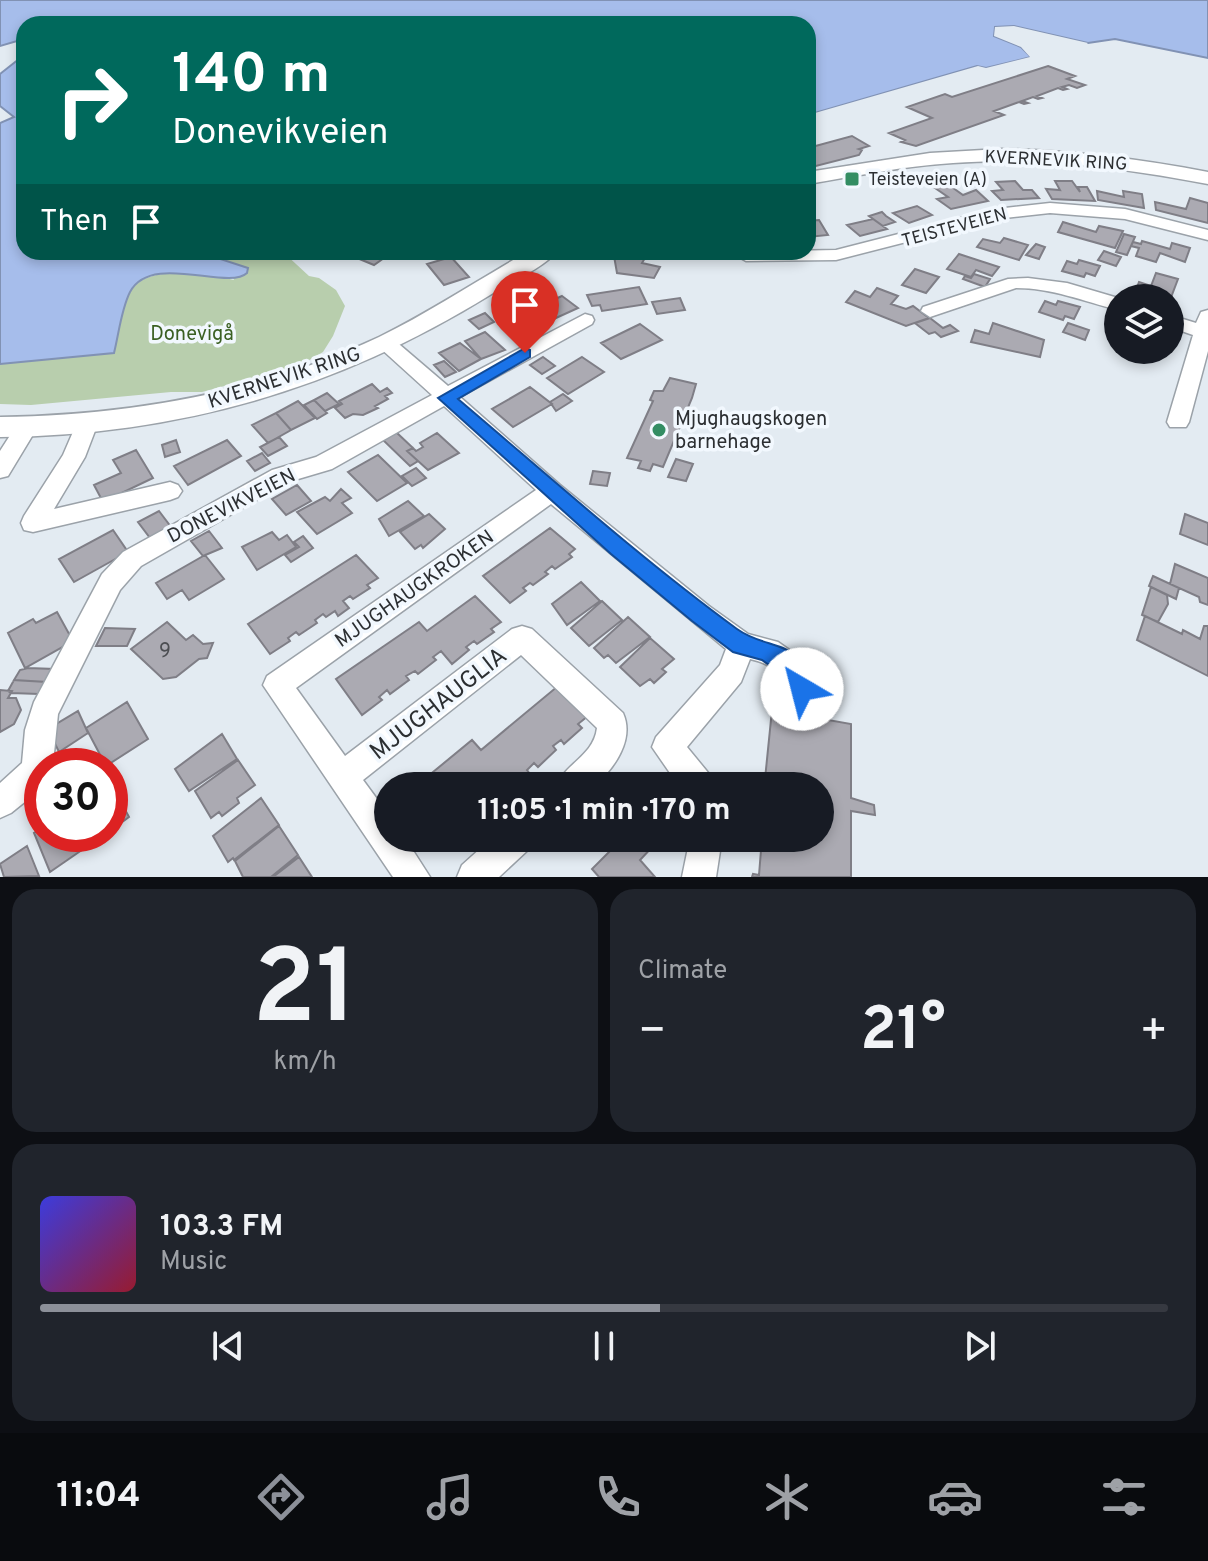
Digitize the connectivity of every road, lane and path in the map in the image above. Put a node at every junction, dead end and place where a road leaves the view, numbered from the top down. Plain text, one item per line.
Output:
1 (816, 177) edge
2 (1208, 178) edge
3 (1208, 235) edge
4 (816, 255) edge
5 (530, 260) edge
6 (1104, 300) edge
7 (930, 311) dead end
8 (585, 320) dead end
9 (1184, 322) edge
10 (1206, 324) edge
11 (386, 343) junction
12 (446, 398) junction
13 (1178, 422) dead end
14 (87, 423) junction
15 (13, 427) edge
16 (0, 470) edge
17 (170, 491) dead end
18 (552, 491) junction
19 (741, 645) junction
20 (805, 705) dead end
21 (587, 772) edge
22 (688, 772) edge
23 (344, 776) junction
24 (0, 802) edge
25 (501, 852) edge
26 (703, 852) edge
27 (413, 877) edge
28 (474, 877) edge
29 (699, 877) edge

1 - 2 main road, KVERNEVIK RING
3 - 4 street, TEISTEVEIEN
5 - 11 main road, KVERNEVIK RING
6 - 7 street
8 - 12 street, DONEVIKVEIEN
9 - 10 street
10 - 13 street
11 - 12 street
11 - 14 main road, KVERNEVIK RING
12 - 18 street
12 - 24 street, DONEVIKVEIEN
14 - 15 main road, KVERNEVIK RING
14 - 17 street
15 - 16 street
18 - 19 street
18 - 23 street, MJUGHAUGKROKEN
19 - 20 street
19 - 22 street
21 - 23 street, MJUGHAUGLIA
23 - 27 street
25 - 28 street
26 - 29 street

